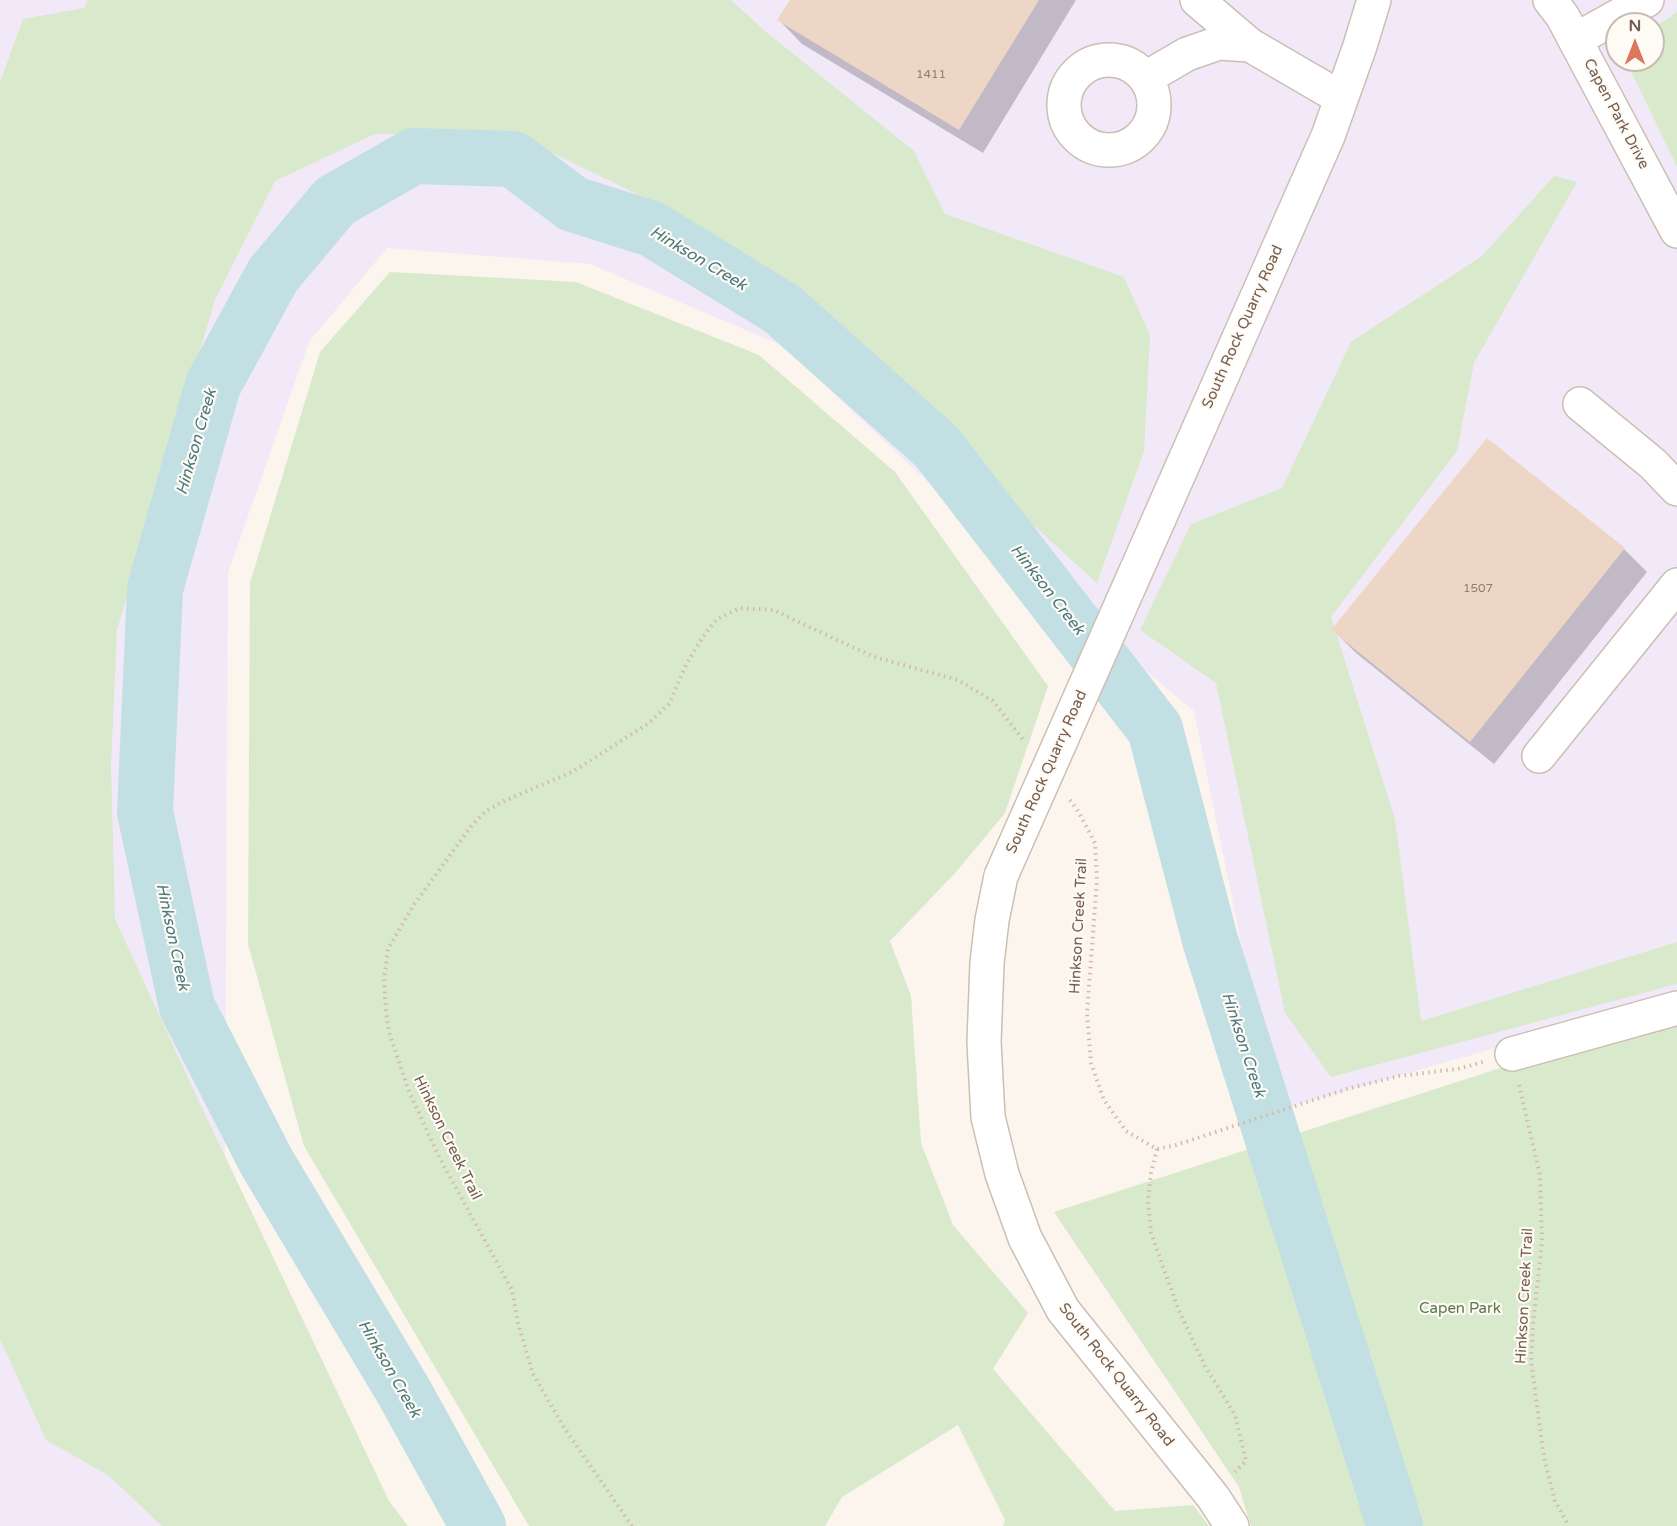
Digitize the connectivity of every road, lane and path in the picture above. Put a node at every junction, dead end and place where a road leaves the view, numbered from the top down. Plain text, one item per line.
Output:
1 (1197, 0) edge
2 (1374, 0) edge
3 (1550, 0) edge
4 (1647, 0) edge
5 (1575, 40) junction
6 (1250, 45) junction
7 (1146, 78) dead end
8 (1341, 98) junction
9 (1677, 231) edge
10 (1580, 404) dead end
11 (1677, 489) edge
12 (1677, 585) edge
13 (1028, 747) dead end
14 (1539, 756) dead end
15 (1064, 793) dead end
16 (1677, 1008) edge
17 (1512, 1054) junction
18 (1157, 1149) junction
19 (1213, 1497) junction
20 (632, 1526) edge
21 (1232, 1526) edge
22 (1569, 1526) edge

1 - 6 street
2 - 8 street, South Rock Quarry Road
3 - 5 street, Capen Park Drive
4 - 5 street
5 - 9 street, Capen Park Drive
6 - 7 street
6 - 8 street
8 - 19 street, South Rock Quarry Road, bridge
10 - 11 street
12 - 14 street
13 - 20 path, Hinkson Creek Trail
15 - 18 path, Hinkson Creek Trail
16 - 17 street
17 - 18 path
17 - 22 path, Hinkson Creek Trail
18 - 19 path
19 - 21 street, South Rock Quarry Road

